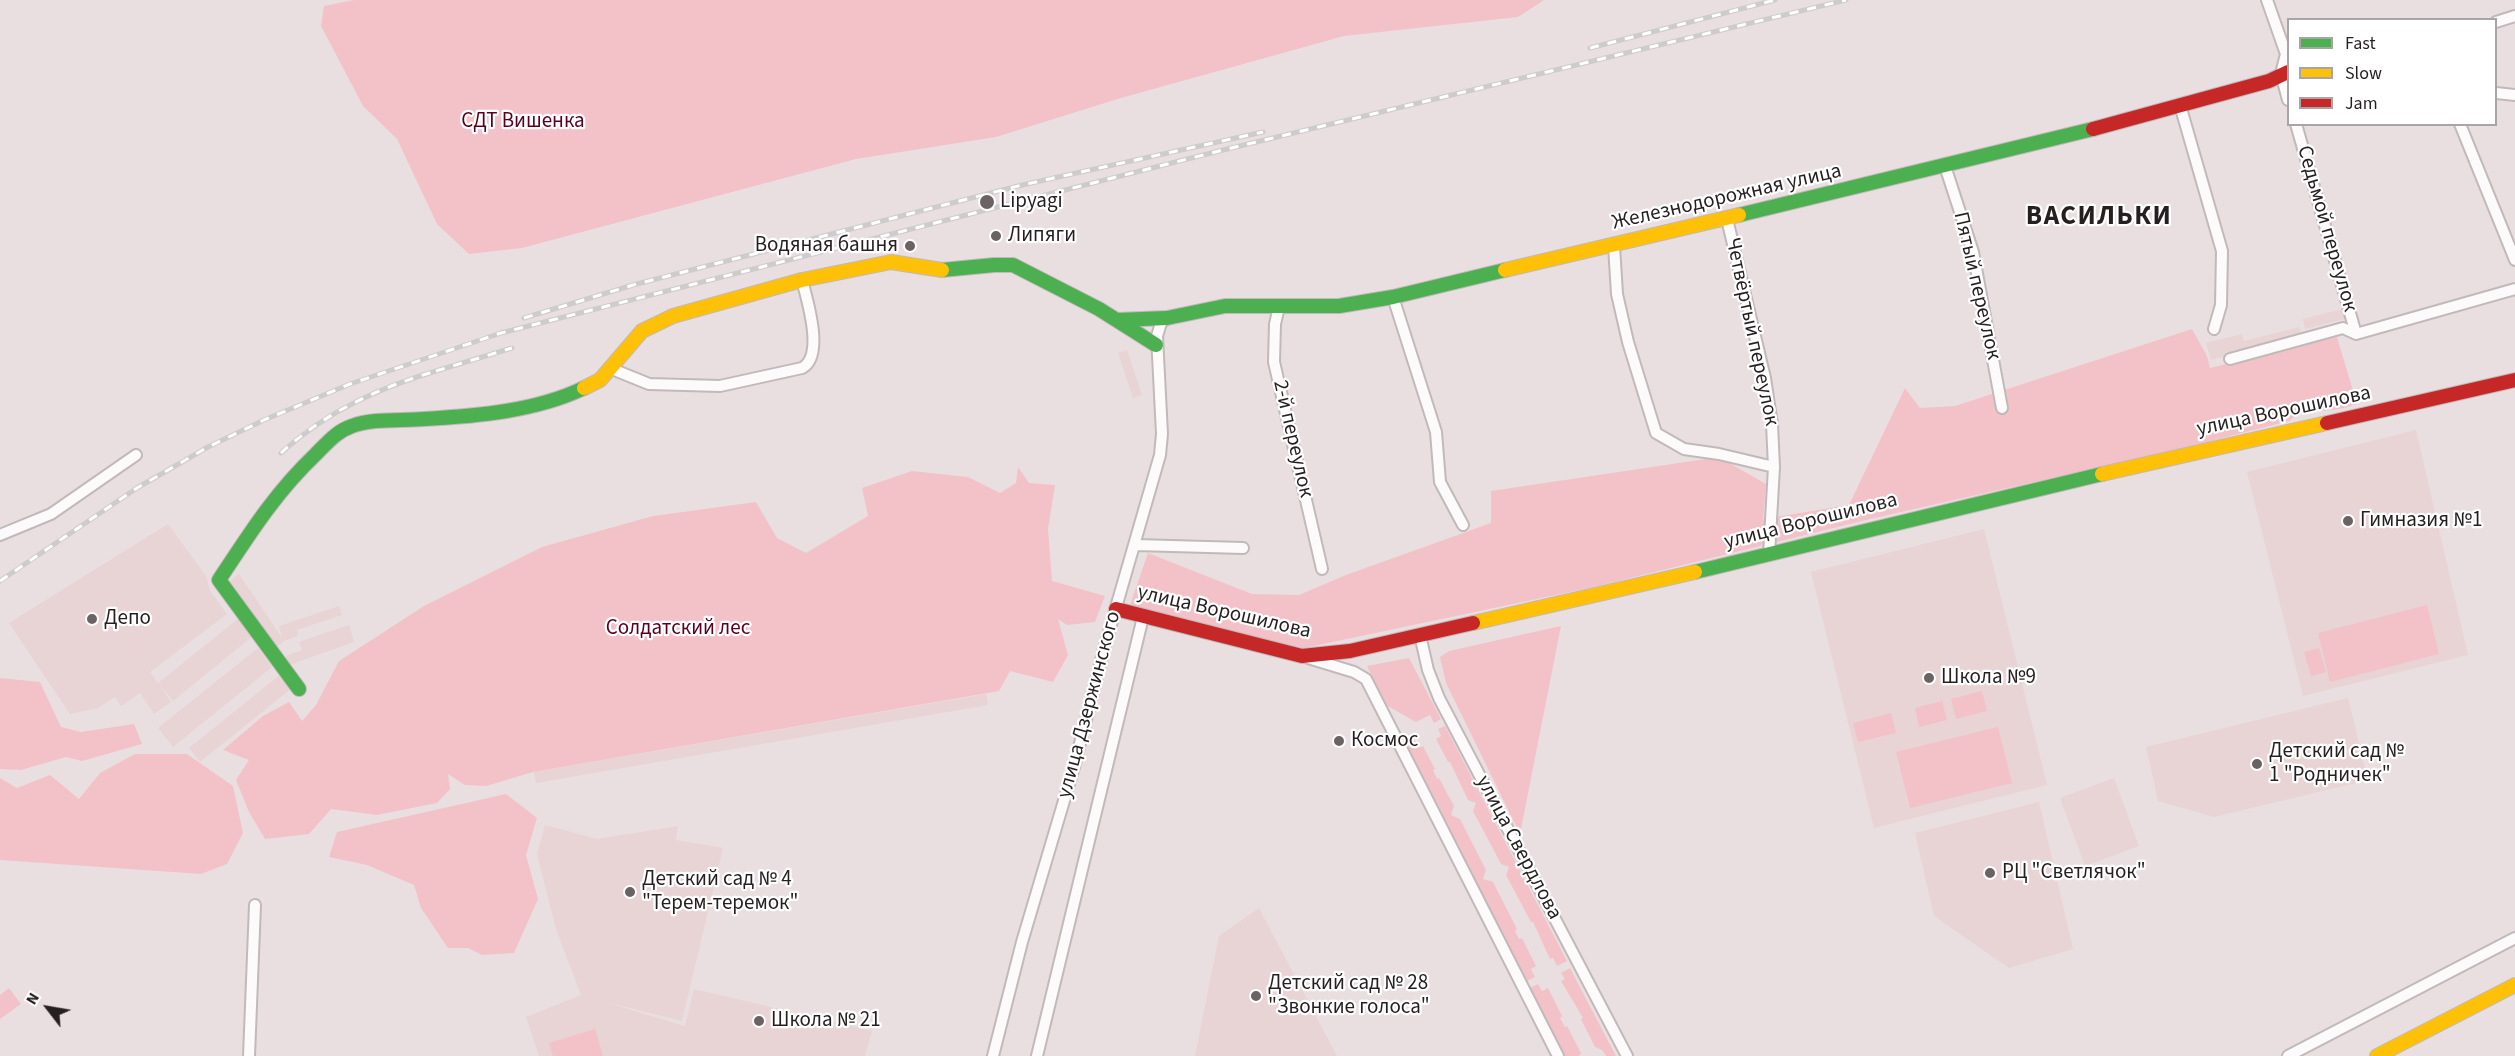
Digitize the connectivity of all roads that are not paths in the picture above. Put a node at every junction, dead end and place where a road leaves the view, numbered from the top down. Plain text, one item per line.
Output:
1 (2267, 0) edge
2 (2515, 16) edge
3 (2497, 22) edge
4 (2285, 73) edge
5 (2497, 93) edge
6 (2515, 95) edge
7 (2180, 105) junction
8 (2297, 126) edge
9 (2461, 126) edge
10 (1946, 166) junction
11 (1727, 219) junction
12 (1614, 246) junction
13 (2515, 260) edge
14 (802, 280) junction
15 (2515, 289) edge
16 (1393, 297) junction
17 (1279, 307) junction
18 (1167, 318) junction
19 (1117, 320) junction
20 (2214, 329) dead end
21 (2356, 334) junction
22 (1156, 345) junction
23 (2230, 359) dead end
24 (612, 369) junction
25 (2515, 380) edge
26 (2002, 408) dead end
27 (136, 455) dead end
28 (1774, 466) junction
29 (1463, 525) dead end
30 (0, 535) edge
31 (1136, 545) junction
32 (1243, 548) dead end
33 (1769, 555) junction
34 (1322, 569) dead end
35 (1116, 609) junction
36 (1143, 617) junction
37 (1420, 635) junction
38 (1302, 656) junction
39 (299, 689) dead end
40 (255, 905) dead end
41 (2515, 938) edge
42 (2515, 985) edge
43 (249, 1056) edge
44 (993, 1056) edge
45 (1037, 1056) edge
46 (1558, 1056) edge
47 (1627, 1056) edge
48 (2288, 1056) edge
49 (2377, 1056) edge

1 - 4 street
2 - 3 street
4 - 7 street, Железнодорожная улица
5 - 6 street
7 - 10 street, Железнодорожная улица
7 - 20 street
8 - 21 street, Седьмой переулок
9 - 13 street
10 - 11 street, Железнодорожная улица
10 - 26 street, Пятый переулок
11 - 12 street, Железнодорожная улица
11 - 28 street, Четвёртый переулок
12 - 16 street, Железнодорожная улица
12 - 28 street
14 - 19 street
14 - 24 street
14 - 24 street
15 - 21 street
16 - 17 street, Железнодорожная улица
16 - 29 street
17 - 18 street, Железнодорожная улица
17 - 34 street, 2-й переулок
18 - 19 street, Железнодорожная улица
18 - 22 street, улица Дзержинского
19 - 22 street
21 - 23 street
22 - 31 street, улица Дзержинского
24 - 39 street
25 - 33 street, улица Ворошилова
27 - 30 street
28 - 33 street, Четвёртый переулок
31 - 32 street
31 - 35 street, улица Дзержинского
33 - 37 street, улица Ворошилова
35 - 36 street, улица Ворошилова
35 - 44 street, улица Дзержинского
36 - 38 street, улица Ворошилова
36 - 45 street, улица Дзержинского
37 - 38 street, улица Ворошилова
37 - 47 street, улица Свердлова
38 - 46 street
40 - 43 street
41 - 48 street
42 - 49 street

